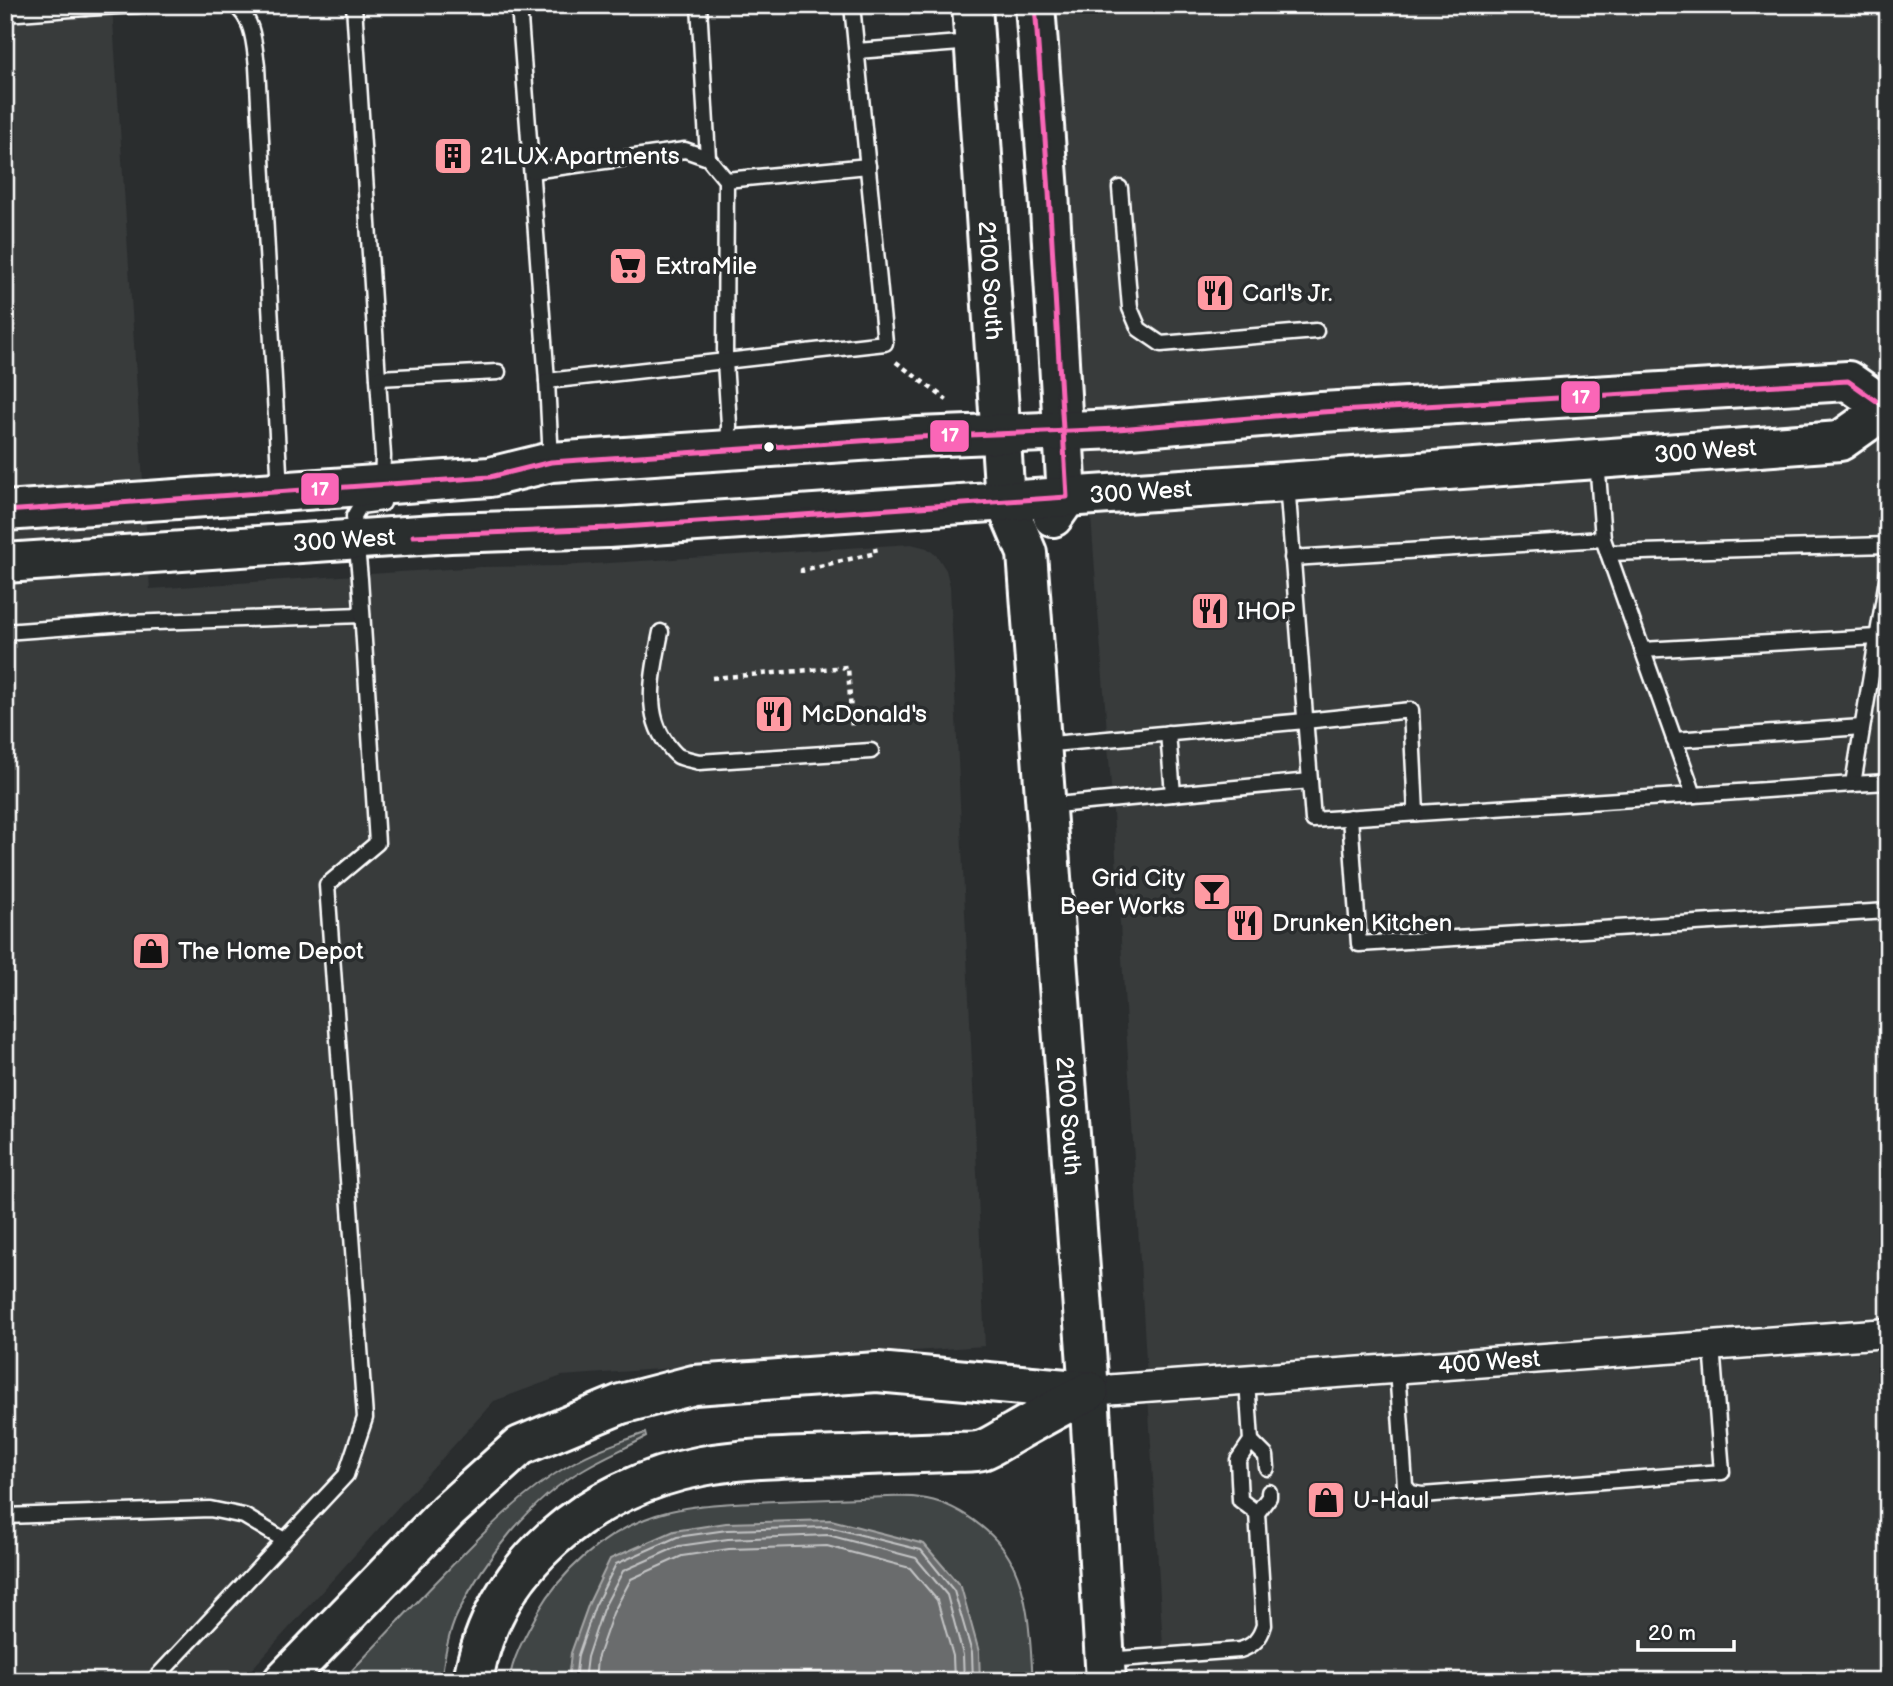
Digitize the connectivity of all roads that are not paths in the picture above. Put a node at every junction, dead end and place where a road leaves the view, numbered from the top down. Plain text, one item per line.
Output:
1 (138, 5) edge
2 (354, 5) edge
3 (519, 5) edge
4 (699, 5) edge
5 (852, 5) edge
6 (1035, 5) edge
7 (85, 7) edge
8 (242, 8) edge
9 (5, 15) edge
10 (973, 24) edge
11 (856, 51) junction
12 (708, 158) junction
13 (868, 166) junction
14 (531, 171) junction
15 (726, 180) junction
16 (1120, 188) dead end
17 (1316, 331) dead end
18 (725, 361) junction
19 (498, 372) dead end
20 (378, 379) junction
21 (547, 381) junction
22 (1887, 413) edge
23 (1064, 431) junction
24 (1001, 434) junction
25 (728, 450) junction
26 (1597, 459) junction
27 (551, 462) junction
28 (1286, 482) junction
29 (281, 491) junction
30 (390, 493) junction
31 (1067, 497) junction
32 (1005, 501) junction
33 (5, 510) edge
34 (356, 539) junction
35 (1888, 545) edge
36 (1605, 546) junction
37 (1027, 553) junction
38 (1292, 558) junction
39 (5, 563) edge
40 (1888, 573) edge
41 (362, 615) junction
42 (5, 632) edge
43 (661, 632) dead end
44 (1877, 637) junction
45 (1642, 650) junction
46 (1305, 722) junction
47 (1862, 727) junction
48 (1168, 733) junction
49 (1674, 740) junction
50 (1041, 745) junction
51 (871, 751) dead end
52 (1310, 781) junction
53 (1888, 782) edge
54 (1853, 784) junction
55 (1173, 794) junction
56 (1694, 795) junction
57 (1045, 806) junction
58 (1416, 813) junction
59 (1350, 817) junction
60 (1888, 911) edge
61 (1888, 1334) edge
62 (1712, 1346) junction
63 (1397, 1369) junction
64 (1247, 1380) junction
65 (1089, 1391) junction
66 (1251, 1441) junction
67 (1267, 1468) dead end
68 (1269, 1492) dead end
69 (1257, 1513) junction
70 (5, 1516) edge
71 (284, 1540) junction
72 (1105, 1670) edge
73 (153, 1681) edge
74 (283, 1681) edge
75 (473, 1681) edge

1 - 7 lane
2 - 20 lane
3 - 14 lane
4 - 12 lane
5 - 11 lane
6 - 23 main road
7 - 9 lane
8 - 29 lane
10 - 11 lane
10 - 24 main road, 2100 South
11 - 13 lane
12 - 14 lane
12 - 15 lane
13 - 15 lane
13 - 18 lane
14 - 21 lane
15 - 18 lane
16 - 17 lane
18 - 21 lane
18 - 25 lane
19 - 20 lane
20 - 30 lane
21 - 27 lane
22 - 23 main road, 300 West
22 - 26 main road, 300 West
23 - 24 main road, 300 West
23 - 31 main road
24 - 25 main road, 300 West
24 - 32 main road, 2100 South
25 - 27 main road, 300 West
26 - 28 main road, 300 West
26 - 36 lane
27 - 30 main road, 300 West
28 - 31 main road, 300 West
28 - 38 lane
29 - 30 main road, 300 West
29 - 33 main road, 300 West
30 - 34 lane
31 - 32 main road, 300 West
31 - 37 main road
32 - 34 main road, 300 West
32 - 37 main road, 2100 South
34 - 39 main road, 300 West
34 - 41 lane
35 - 36 lane
36 - 38 lane
36 - 45 lane
37 - 50 main road, 2100 South
38 - 46 lane
40 - 44 lane
41 - 42 lane
41 - 71 lane
43 - 51 lane
44 - 45 lane
44 - 47 lane
45 - 49 lane
46 - 48 lane
46 - 52 lane
46 - 58 lane
47 - 49 lane
47 - 54 lane
48 - 50 lane
48 - 55 lane
49 - 56 lane
50 - 57 main road, 2100 South
52 - 55 lane
52 - 59 lane
53 - 54 lane
54 - 56 lane
55 - 57 lane
56 - 58 lane
57 - 65 main road, 2100 South
58 - 59 lane
59 - 60 lane
61 - 62 street, 400 West
62 - 63 street, 400 West
62 - 63 lane
63 - 64 street, 400 West
64 - 65 street, 400 West
64 - 66 lane
65 - 72 main road, 2100 South
65 - 74 main road
65 - 75 main road
66 - 67 lane
66 - 69 lane
68 - 69 lane
69 - 72 lane
70 - 71 lane
71 - 73 lane

